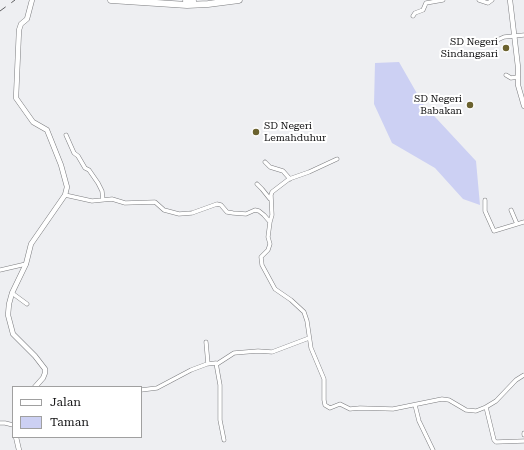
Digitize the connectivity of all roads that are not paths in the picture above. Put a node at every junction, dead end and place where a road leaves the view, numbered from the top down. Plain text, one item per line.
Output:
1 (32, 0) edge
2 (111, 0) edge
3 (186, 0) edge
4 (193, 0) edge
5 (239, 0) edge
6 (443, 0) edge
7 (479, 0) edge
8 (493, 0) edge
9 (498, 0) edge
10 (510, 0) edge
11 (413, 16) dead end
12 (524, 35) edge
13 (514, 36) junction
14 (493, 42) dead end
15 (506, 75) dead end
16 (518, 77) junction
17 (524, 106) edge
18 (66, 135) dead end
19 (337, 159) dead end
20 (265, 162) dead end
21 (290, 179) junction
22 (257, 184) dead end
23 (65, 195) junction
24 (103, 200) junction
25 (485, 200) dead end
26 (272, 202) junction
27 (511, 210) dead end
28 (270, 222) junction
29 (524, 222) edge
30 (517, 224) junction
31 (26, 264) junction
32 (0, 270) edge
33 (12, 293) junction
34 (27, 304) dead end
35 (309, 338) junction
36 (206, 342) dead end
37 (208, 364) junction
38 (217, 364) junction
39 (524, 375) edge
40 (36, 386) edge
41 (142, 390) edge
42 (415, 405) junction
43 (486, 407) junction
44 (0, 424) edge
45 (12, 425) edge
46 (16, 438) edge
47 (224, 440) dead end
48 (524, 441) edge
49 (19, 450) edge
50 (433, 450) edge

1 - 23 street
2 - 5 highway
3 - 4 highway
6 - 11 street
7 - 8 street
8 - 9 street
10 - 13 street
12 - 13 street
13 - 14 street
13 - 16 street
15 - 16 street
16 - 17 street
18 - 24 street
19 - 21 street
20 - 21 street
21 - 26 street
22 - 26 street
23 - 24 street
23 - 31 street
24 - 28 street
25 - 30 street
26 - 28 street
27 - 30 street
28 - 35 street
29 - 30 street
31 - 32 street
31 - 33 street
33 - 34 street
33 - 40 street
35 - 38 street
35 - 42 street
36 - 37 street
37 - 38 street
37 - 41 street
38 - 47 street
39 - 43 street
42 - 43 street
42 - 50 street
43 - 48 street
44 - 45 street
46 - 49 street

